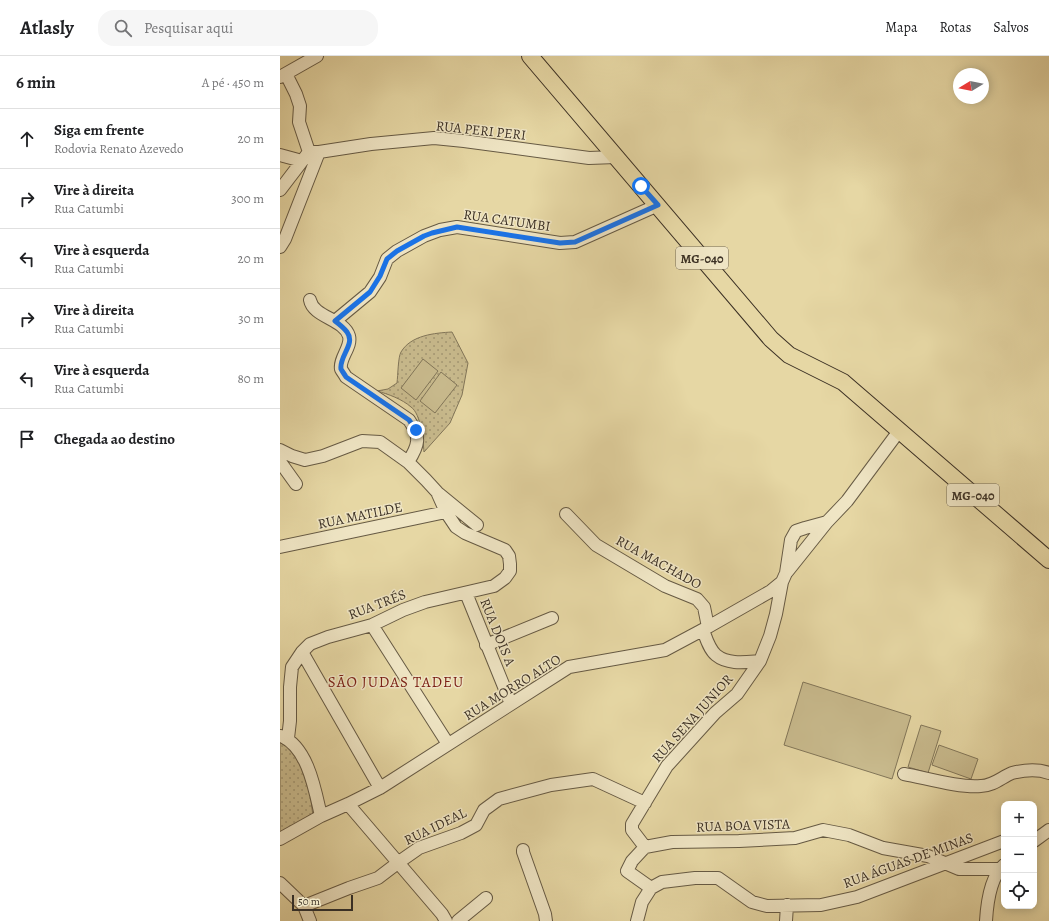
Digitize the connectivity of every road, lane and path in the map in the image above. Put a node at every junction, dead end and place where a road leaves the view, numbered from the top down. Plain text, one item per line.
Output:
1 (317, 56) edge
2 (530, 56) edge
3 (283, 75) edge
4 (280, 154) edge
5 (310, 155) junction
6 (616, 157) junction
7 (280, 190) edge
8 (658, 205) junction
9 (280, 247) edge
10 (310, 300) dead end
11 (335, 321) junction
12 (899, 431) junction
13 (280, 450) edge
14 (280, 456) edge
15 (408, 462) junction
16 (296, 484) dead end
17 (436, 492) junction
18 (446, 512) junction
19 (566, 514) dead end
20 (826, 522) junction
21 (477, 525) dead end
22 (590, 525) dead end
23 (591, 540) junction
24 (280, 547) edge
25 (1049, 560) edge
26 (784, 577) junction
27 (466, 593) junction
28 (552, 618) dead end
29 (372, 625) junction
30 (706, 628) junction
31 (486, 645) junction
32 (302, 652) junction
33 (760, 661) junction
34 (511, 704) junction
35 (284, 737) edge
36 (448, 744) junction
37 (1049, 773) edge
38 (904, 774) dead end
39 (380, 788) junction
40 (644, 803) junction
41 (348, 804) junction
42 (321, 816) junction
43 (1049, 830) edge
44 (1037, 838) edge
45 (280, 839) edge
46 (1001, 842) edge
47 (645, 847) junction
48 (523, 850) dead end
49 (399, 862) junction
50 (944, 863) junction
51 (1001, 867) edge
52 (1001, 869) edge
53 (280, 883) edge
54 (651, 888) junction
55 (486, 898) dead end
56 (787, 905) junction
57 (304, 906) junction
58 (310, 921) edge
59 (446, 921) edge
60 (458, 921) edge
61 (546, 921) edge
62 (637, 921) edge
63 (786, 921) edge
64 (986, 921) edge

1 - 3 street
2 - 6 main road, MG-040
3 - 5 street
4 - 5 street
5 - 6 street, RUA PERI PERI
5 - 7 street
5 - 9 street
6 - 8 main road, MG-040
8 - 11 street, RUA CATUMBI
8 - 12 main road, MG-040
10 - 11 street
11 - 15 street
12 - 20 street
12 - 25 main road, MG-040
13 - 15 street
14 - 16 street
15 - 17 street
17 - 18 street
17 - 21 street
18 - 24 street, RUA MATILDE
18 - 27 street, RUA TRÉS
19 - 23 street, RUA MACHADO
20 - 26 street
20 - 26 street
22 - 23 street
23 - 30 street, RUA MACHADO
26 - 30 street, RUA MORRO ALTO
26 - 33 street, RUA SENA JUNIOR
27 - 29 street, RUA TRÉS
27 - 31 street, RUA DOIS A
28 - 31 street
29 - 32 street, RUA TRÉS
29 - 36 street
30 - 33 street, RUA MACHADO
30 - 34 street, RUA MORRO ALTO
31 - 34 street, RUA DOIS A
32 - 35 street, RUA TRÉS
32 - 39 street
33 - 40 street, RUA SENA JUNIOR
34 - 36 street, RUA MORRO ALTO
35 - 42 street
36 - 39 street, RUA MORRO ALTO
37 - 38 street
39 - 41 street, RUA MORRO ALTO
40 - 47 street, RUA SENA JUNIOR
40 - 49 street, RUA IDEAL
41 - 42 street, RUA MORRO ALTO
41 - 49 street
42 - 45 street, RUA MORRO ALTO
43 - 44 street
46 - 50 street, RUA ÁGUAS DE MINAS
47 - 50 street, RUA BOA VISTA
47 - 54 street
48 - 61 street
49 - 57 street, RUA IDEAL
49 - 59 street
50 - 51 street, RUA BOA VISTA
50 - 56 street, RUA ÁGUAS DE MINAS
52 - 64 street
53 - 57 street
54 - 56 street, RUA ÁGUAS DE MINAS
54 - 62 street
55 - 60 street
56 - 63 street
57 - 58 street

